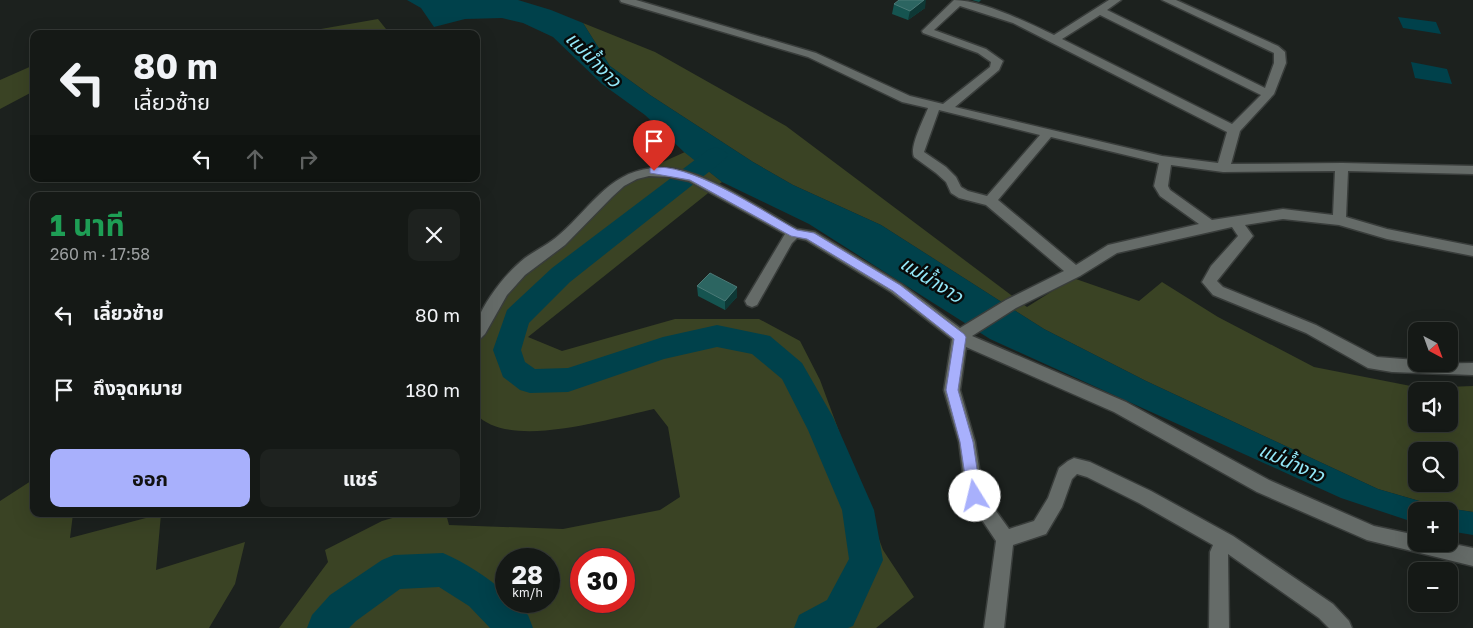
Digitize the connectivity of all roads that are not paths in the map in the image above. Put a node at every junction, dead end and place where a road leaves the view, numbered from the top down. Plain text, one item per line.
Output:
1 (1116, 0) edge
2 (1167, 0) edge
3 (630, 1) edge
4 (959, 1) edge
5 (1100, 12) junction
6 (1054, 39) junction
7 (1268, 94) junction
8 (940, 107) junction
9 (1234, 130) junction
10 (1048, 133) junction
11 (1166, 160) junction
12 (1342, 167) junction
13 (1223, 168) junction
14 (1473, 170) edge
15 (990, 202) junction
16 (1339, 220) junction
17 (1235, 221) junction
18 (1210, 225) junction
19 (794, 233) junction
20 (1473, 251) edge
21 (1075, 272) junction
22 (752, 300) dead end
23 (480, 327) edge
24 (964, 334) junction
25 (1473, 369) edge
26 (1005, 539) junction
27 (1226, 542) junction
28 (1473, 557) edge
29 (994, 628) edge
30 (1219, 628) edge
31 (1342, 628) edge

1 - 5 street
2 - 7 street
3 - 8 street
4 - 6 street
4 - 8 street
5 - 6 street
5 - 7 street
6 - 9 street
7 - 9 street
8 - 10 street
8 - 15 street
9 - 13 street
10 - 11 street
10 - 15 street
11 - 13 street
11 - 18 street
12 - 13 street
12 - 14 street
12 - 16 street
15 - 21 street
16 - 17 street
16 - 20 street
17 - 18 street
17 - 25 street
18 - 21 street
19 - 22 street
19 - 23 street
19 - 24 street
21 - 24 street
24 - 26 street
24 - 28 street
26 - 27 street
26 - 29 street
27 - 30 street
27 - 31 street

